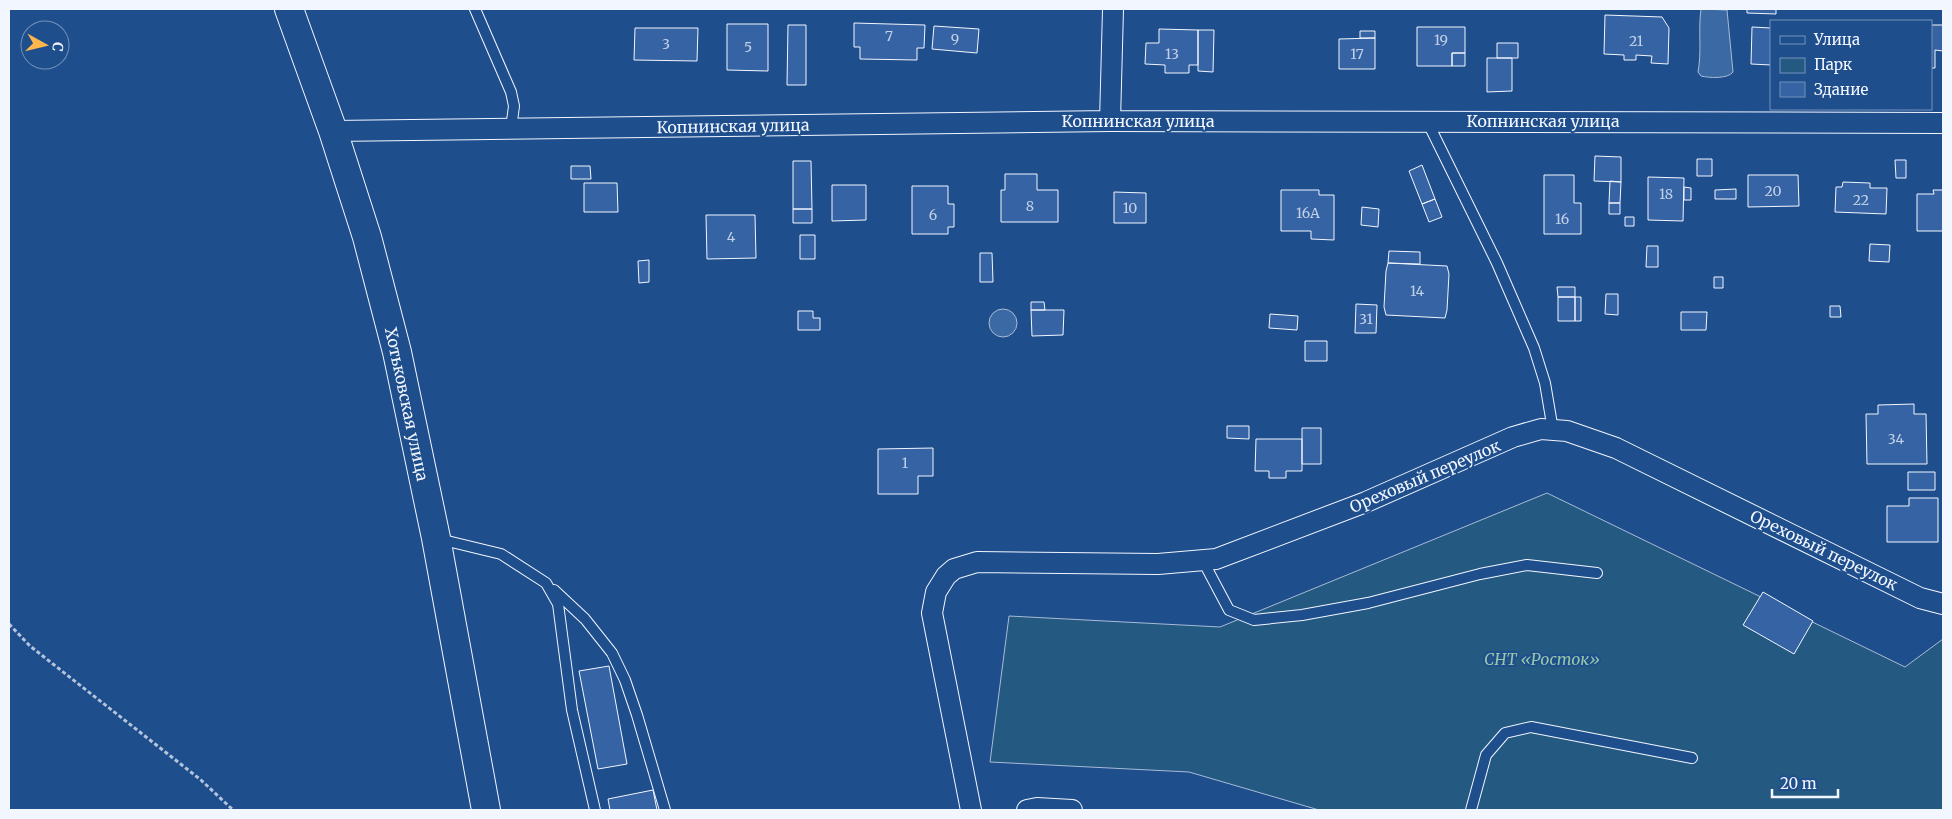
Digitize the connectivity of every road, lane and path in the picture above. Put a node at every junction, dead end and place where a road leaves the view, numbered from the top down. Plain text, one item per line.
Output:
1 (289, 9) edge
2 (475, 9) edge
3 (1113, 9) edge
4 (1110, 120) junction
5 (1428, 121) junction
6 (1943, 123) edge
7 (511, 129) junction
8 (333, 131) junction
9 (1553, 430) junction
10 (436, 538) junction
11 (1203, 561) junction
12 (1597, 573) dead end
13 (546, 583) junction
14 (1943, 604) edge
15 (9, 624) edge
16 (1692, 758) dead end
17 (234, 810) edge
18 (486, 810) edge
19 (595, 810) edge
20 (665, 810) edge
21 (971, 810) edge
22 (1027, 810) edge
23 (1072, 810) edge
24 (1471, 810) edge

1 - 8 main road, Хотьковская улица
2 - 7 lane
3 - 4 street
4 - 5 street, Копнинская улица
4 - 7 street, Копнинская улица
5 - 6 street, Копнинская улица
5 - 9 lane
7 - 8 street, Копнинская улица
8 - 10 main road, Хотьковская улица
9 - 11 street, Ореховый переулок
9 - 14 street, Ореховый переулок
10 - 13 lane
10 - 18 main road, Хотьковская улица
11 - 12 lane
11 - 21 street, Ореховый переулок
13 - 19 lane
13 - 20 lane
15 - 17 path
16 - 24 lane
22 - 23 street

